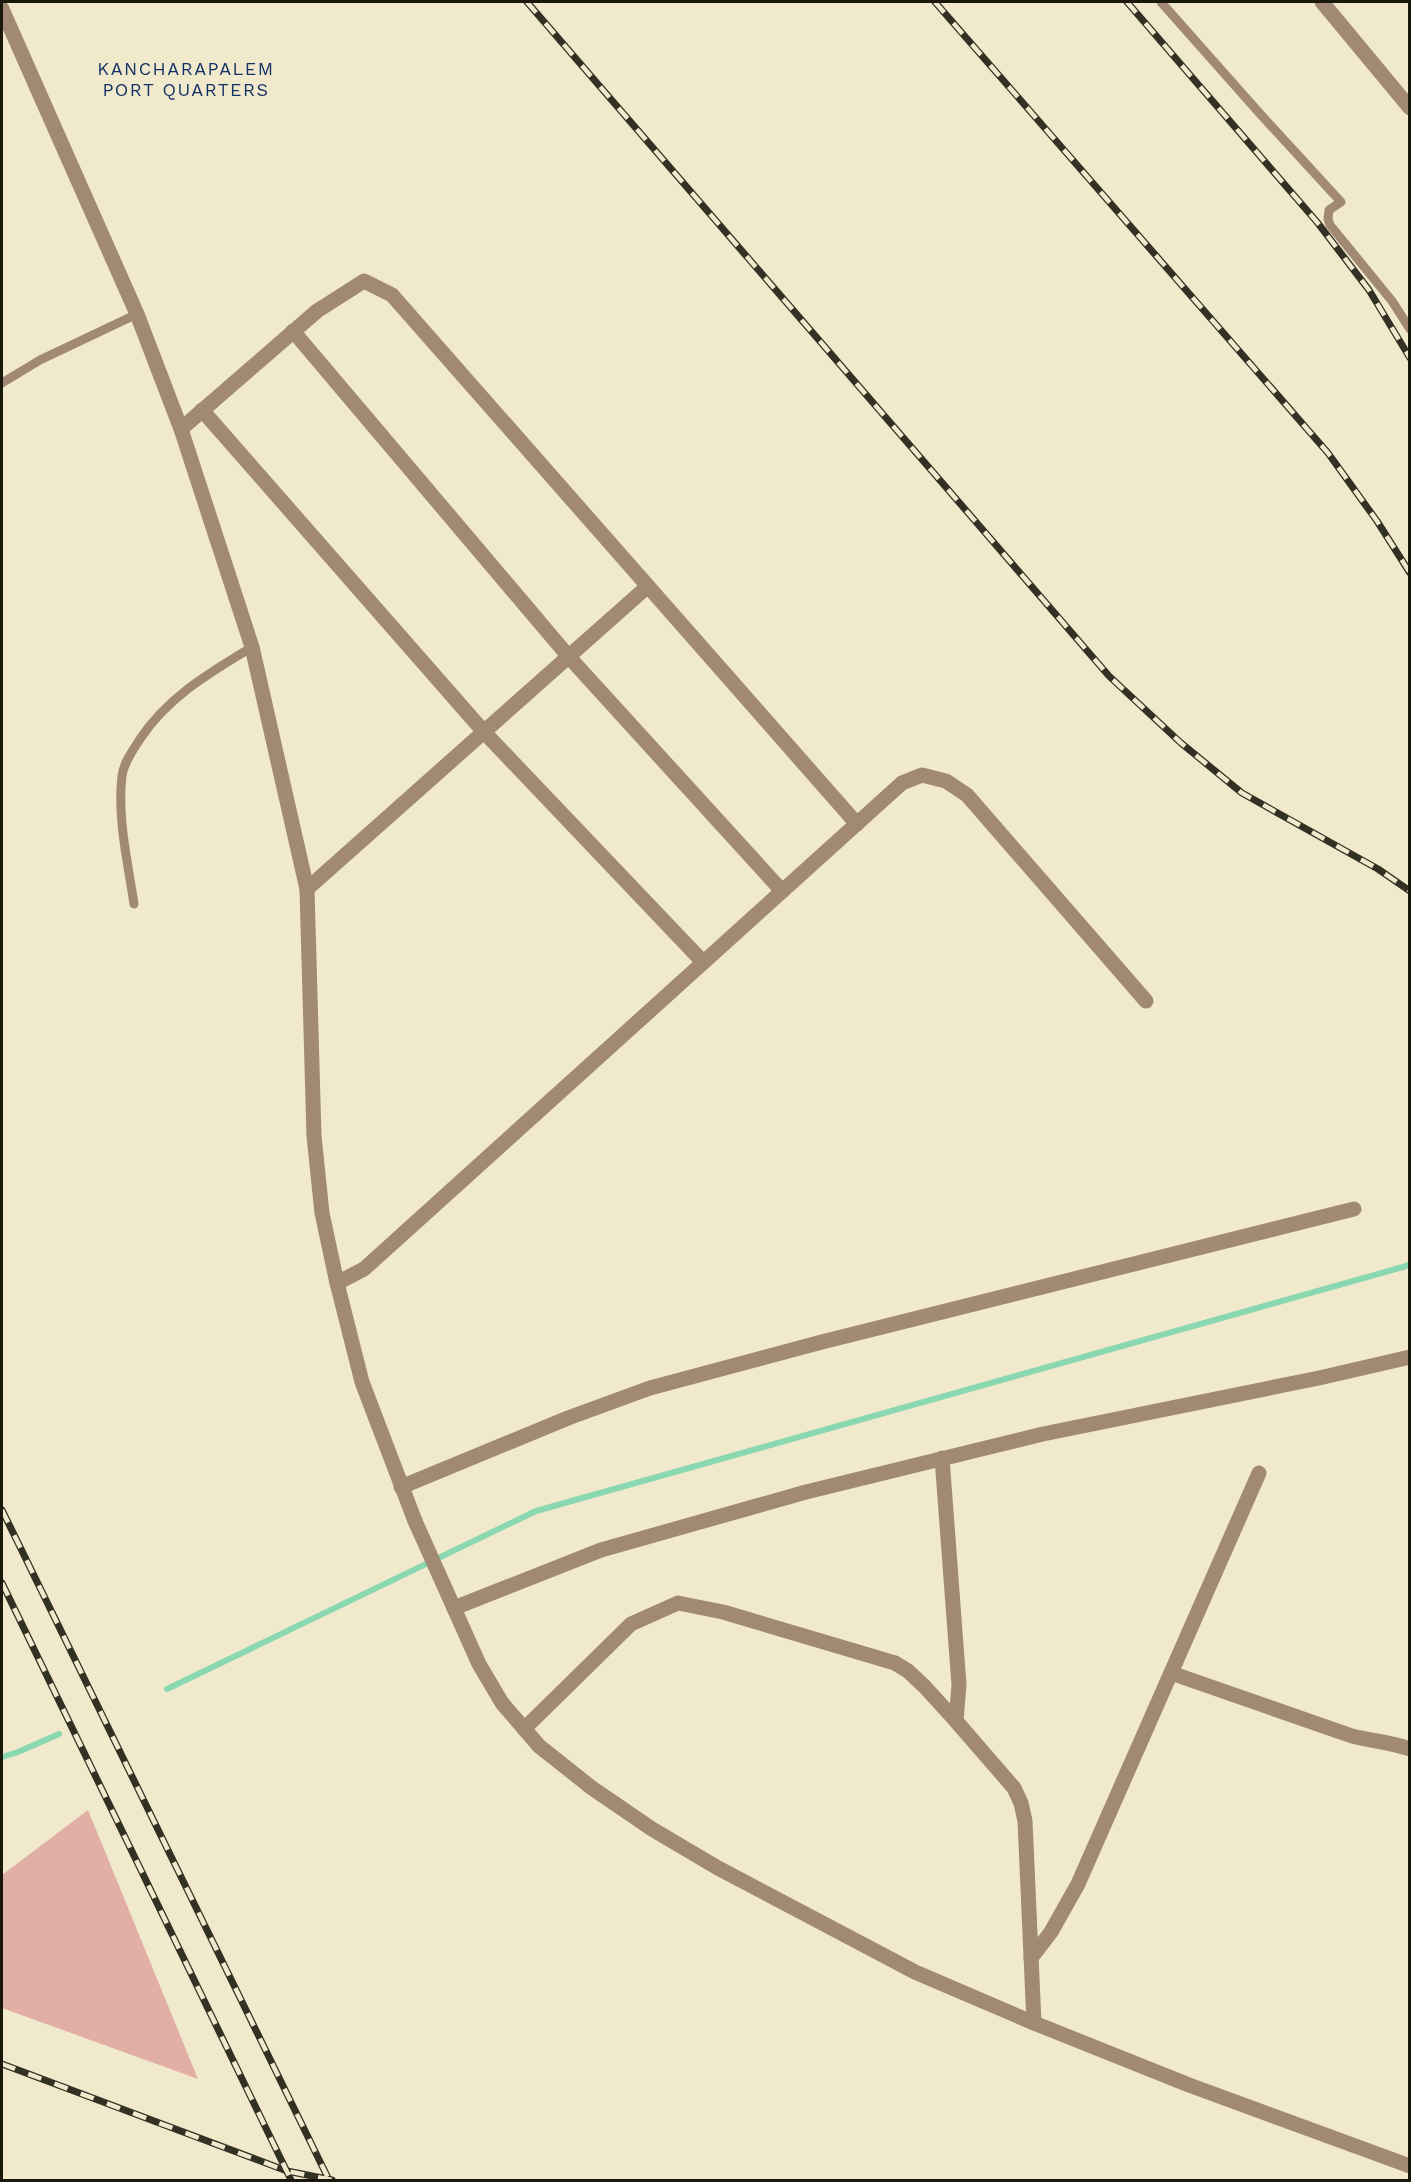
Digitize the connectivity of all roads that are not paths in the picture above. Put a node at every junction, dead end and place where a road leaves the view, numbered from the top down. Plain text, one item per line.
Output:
1 (1161, 2) edge
2 (1322, 2) edge
3 (2, 9) edge
4 (1410, 108) edge
5 (137, 314) junction
6 (1410, 329) edge
7 (293, 331) junction
8 (2, 383) edge
9 (202, 410) junction
10 (181, 429) junction
11 (648, 586) junction
12 (252, 647) junction
13 (568, 657) junction
14 (484, 732) junction
15 (857, 824) junction
16 (307, 889) junction
17 (782, 891) junction
18 (134, 904) dead end
19 (704, 962) junction
20 (1146, 1001) dead end
21 (1354, 1209) dead end
22 (337, 1283) junction
23 (1410, 1357) edge
24 (942, 1458) junction
25 (1259, 1473) dead end
26 (401, 1487) junction
27 (454, 1608) junction
28 (1171, 1673) junction
29 (956, 1720) junction
30 (524, 1729) junction
31 (1410, 1749) edge
32 (1031, 1958) junction
33 (1034, 2023) junction
34 (1410, 2166) edge

1 - 6 lane
2 - 4 street
3 - 5 street
5 - 8 lane
5 - 10 street
7 - 9 street
7 - 11 street
7 - 13 street
9 - 10 street
9 - 14 street
10 - 12 street
11 - 13 street
11 - 15 street
12 - 16 street
12 - 18 lane
13 - 14 street
13 - 17 street
14 - 16 street
14 - 19 street
15 - 17 street
15 - 20 street
16 - 22 street
17 - 19 street
19 - 22 street
21 - 26 street
22 - 26 street
23 - 24 street
24 - 27 street
24 - 29 street
25 - 28 street
26 - 27 street
27 - 30 street
28 - 31 street
28 - 32 street
29 - 30 street
29 - 32 street
30 - 33 street
32 - 33 street
33 - 34 street

